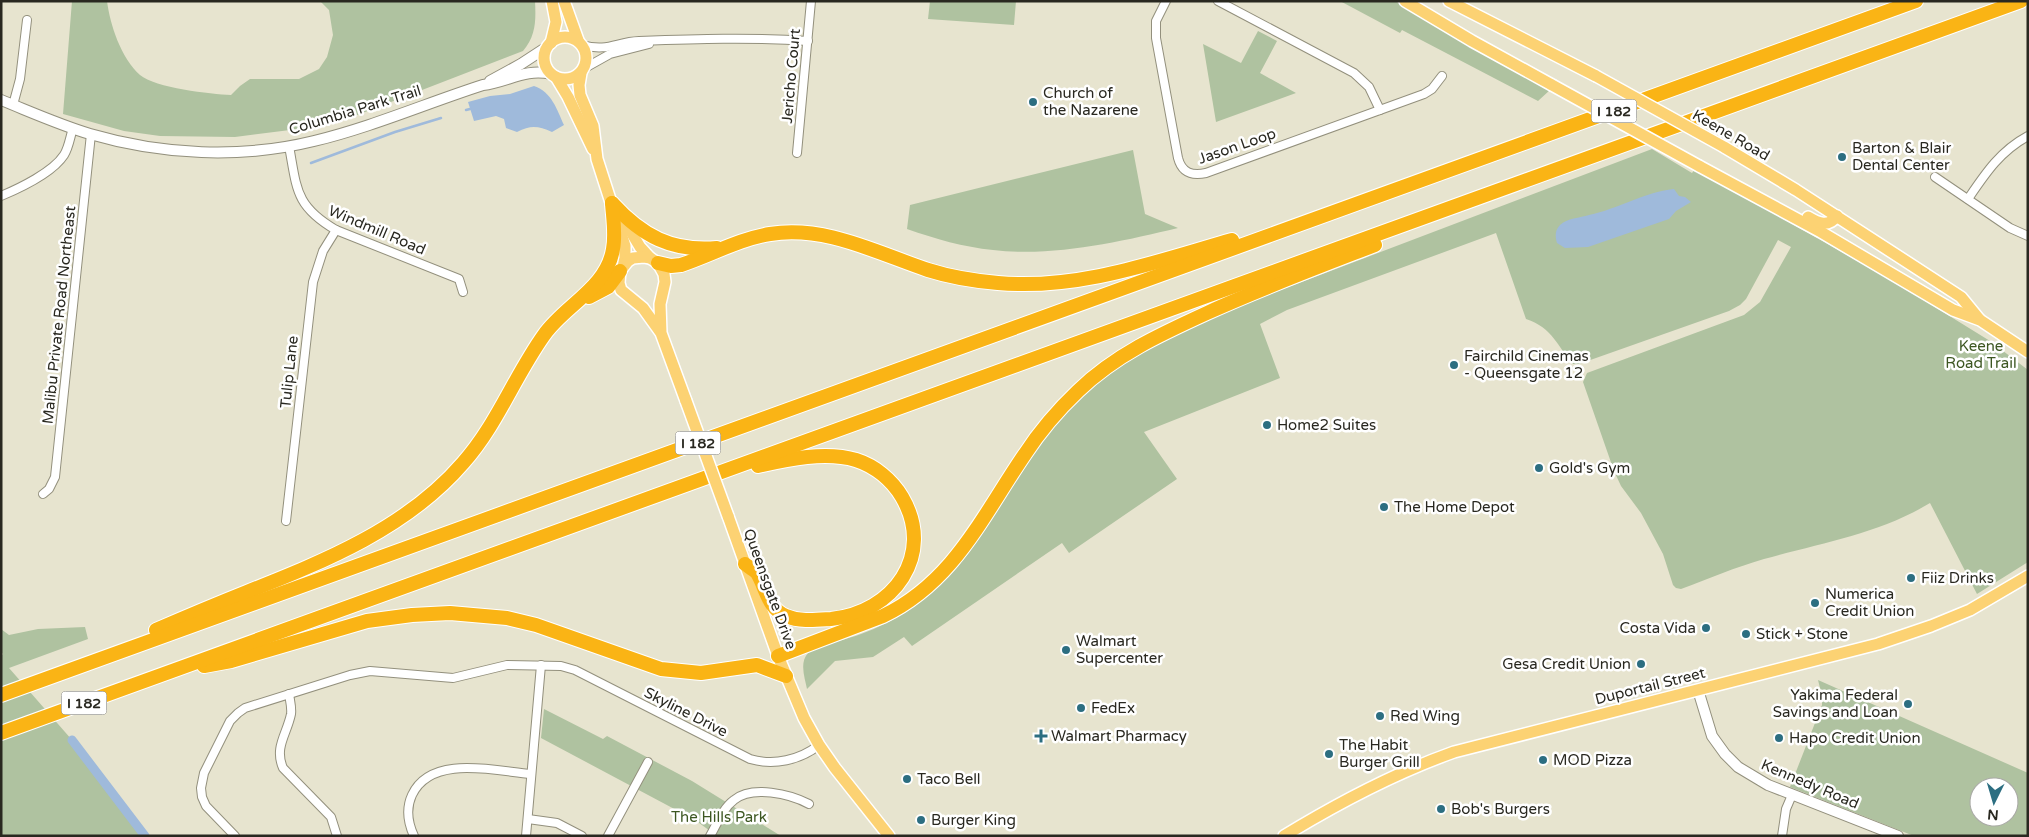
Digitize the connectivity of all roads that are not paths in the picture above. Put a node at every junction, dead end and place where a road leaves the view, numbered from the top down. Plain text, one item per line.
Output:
1 (552, 1) edge
2 (564, 1) edge
3 (812, 1) edge
4 (1166, 1) edge
5 (1218, 1) edge
6 (1406, 1) edge
7 (1449, 1) edge
8 (1916, 1) edge
9 (2021, 1) edge
10 (26, 20) dead end
11 (659, 41) junction
12 (808, 41) junction
13 (580, 43) junction
14 (549, 45) junction
15 (583, 70) junction
16 (554, 76) junction
17 (1442, 76) dead end
18 (483, 85) junction
19 (1, 100) edge
20 (13, 105) junction
21 (1380, 110) junction
22 (73, 128) junction
23 (91, 134) junction
24 (2028, 136) edge
25 (289, 146) junction
26 (595, 152) junction
27 (797, 153) dead end
28 (1935, 177) dead end
29 (1, 196) edge
30 (1968, 199) junction
31 (612, 203) junction
32 (1774, 206) junction
33 (1837, 216) junction
34 (1425, 217) junction
35 (1312, 220) junction
36 (336, 230) junction
37 (2028, 236) edge
38 (726, 247) junction
39 (654, 261) junction
40 (621, 269) junction
41 (463, 292) dead end
42 (564, 311) junction
43 (1980, 320) junction
44 (661, 333) junction
45 (2028, 352) edge
46 (671, 491) junction
47 (43, 494) dead end
48 (286, 521) dead end
49 (745, 564) junction
50 (2028, 576) edge
51 (778, 656) junction
52 (84, 665) junction
53 (541, 665) junction
54 (166, 672) junction
55 (786, 676) junction
56 (1698, 690) junction
57 (289, 694) junction
58 (1, 695) edge
59 (1, 733) edge
60 (819, 745) junction
61 (648, 762) dead end
62 (531, 774) junction
63 (1792, 795) junction
64 (809, 804) dead end
65 (528, 819) junction
66 (235, 836) edge
67 (337, 836) edge
68 (414, 836) edge
69 (526, 836) edge
70 (582, 836) edge
71 (608, 836) edge
72 (710, 836) edge
73 (889, 836) edge
74 (1284, 836) edge
75 (1782, 836) edge
76 (1898, 836) edge

1 - 14 main road
2 - 13 main road
3 - 12 street, Jericho Court
4 - 21 street, Jason Loop
5 - 21 street
6 - 32 main road, Keene Road, bridge
7 - 33 main road, Keene Road, bridge
8 - 35 highway, I 182
9 - 34 highway, I 182
10 - 20 street
11 - 12 street
11 - 13 street
11 - 15 street
12 - 27 street, Jericho Court
13 - 14 main road
13 - 15 main road
14 - 16 main road
14 - 18 main road, Columbia Park Trail
15 - 16 main road
15 - 26 main road
16 - 18 main road, Columbia Park Trail
16 - 26 main road
17 - 21 street, Jason Loop
18 - 25 main road, Columbia Park Trail
19 - 20 main road, Columbia Park Trail
20 - 22 main road, Columbia Park Trail
22 - 23 main road, Columbia Park Trail
22 - 29 street
23 - 25 main road, Columbia Park Trail
23 - 47 street, Malibu Private Road Northeast
24 - 30 street
25 - 36 street, Windmill Road
26 - 31 main road
28 - 30 street
30 - 37 street
31 - 38 highway
31 - 39 main road
31 - 40 main road
31 - 42 highway
32 - 33 main road
32 - 43 main road, Keene Road
33 - 43 main road, Keene Road
34 - 46 highway, I 182
34 - 51 highway
35 - 38 highway
35 - 52 highway, I 182
36 - 41 street, Windmill Road
36 - 48 street, Tulip Lane
38 - 39 highway
39 - 40 main road
39 - 44 main road
40 - 42 highway
40 - 44 main road
42 - 52 highway
43 - 45 main road, Keene Road
44 - 49 main road, Queensgate Drive, bridge
46 - 49 highway
46 - 54 highway, I 182
49 - 51 main road, Queensgate Drive
50 - 56 main road, Duportail Street
51 - 55 main road, Queensgate Drive
52 - 58 highway, I 182
53 - 57 street, Skyline Drive
53 - 60 street, Skyline Drive
53 - 62 street
54 - 55 highway
54 - 59 highway, I 182
55 - 60 main road, Queensgate Drive
56 - 63 main road, Kennedy Road
56 - 74 main road, Duportail Street
57 - 66 street, Skyline Drive
57 - 67 street
60 - 73 main road, Queensgate Drive
61 - 71 street
62 - 65 street
62 - 68 street
63 - 75 street
63 - 76 main road, Kennedy Road
64 - 72 street
65 - 69 street
65 - 70 street

